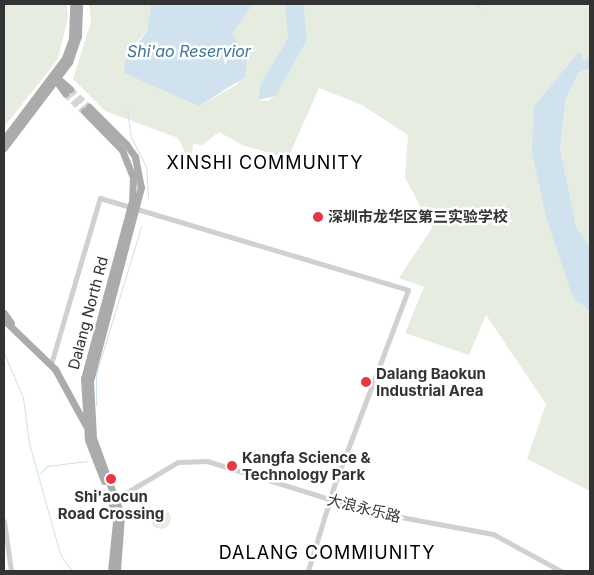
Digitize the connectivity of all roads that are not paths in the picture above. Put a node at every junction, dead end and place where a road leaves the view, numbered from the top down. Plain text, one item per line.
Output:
1 (73, 4) edge
2 (79, 4) edge
3 (56, 79) junction
4 (68, 91) tunnel mouth
5 (87, 109) tunnel mouth
6 (4, 139) edge
7 (4, 148) edge
8 (134, 209) junction
9 (4, 312) edge
10 (4, 320) edge
11 (51, 362) junction
12 (86, 424) junction
13 (113, 500) junction
14 (330, 501) junction
15 (4, 521) edge
16 (11, 571) edge
17 (111, 571) edge
18 (117, 571) edge
19 (308, 571) edge
20 (561, 571) edge

1 - 3 main road
2 - 3 main road
3 - 4 main road
3 - 6 main road
3 - 7 main road
5 - 8 main road
8 - 11 street
8 - 12 main road, Dalang North Rd
8 - 13 main road, Dalang North Rd
8 - 14 street
9 - 11 main road
10 - 11 main road
11 - 12 main road
12 - 13 main road, Dalang North Rd
13 - 14 street, 大浪永乐路
13 - 17 main road, Dalang North Rd
13 - 18 main road, Dalang North Rd
14 - 19 street
14 - 20 street, 大浪永乐路
15 - 16 street

